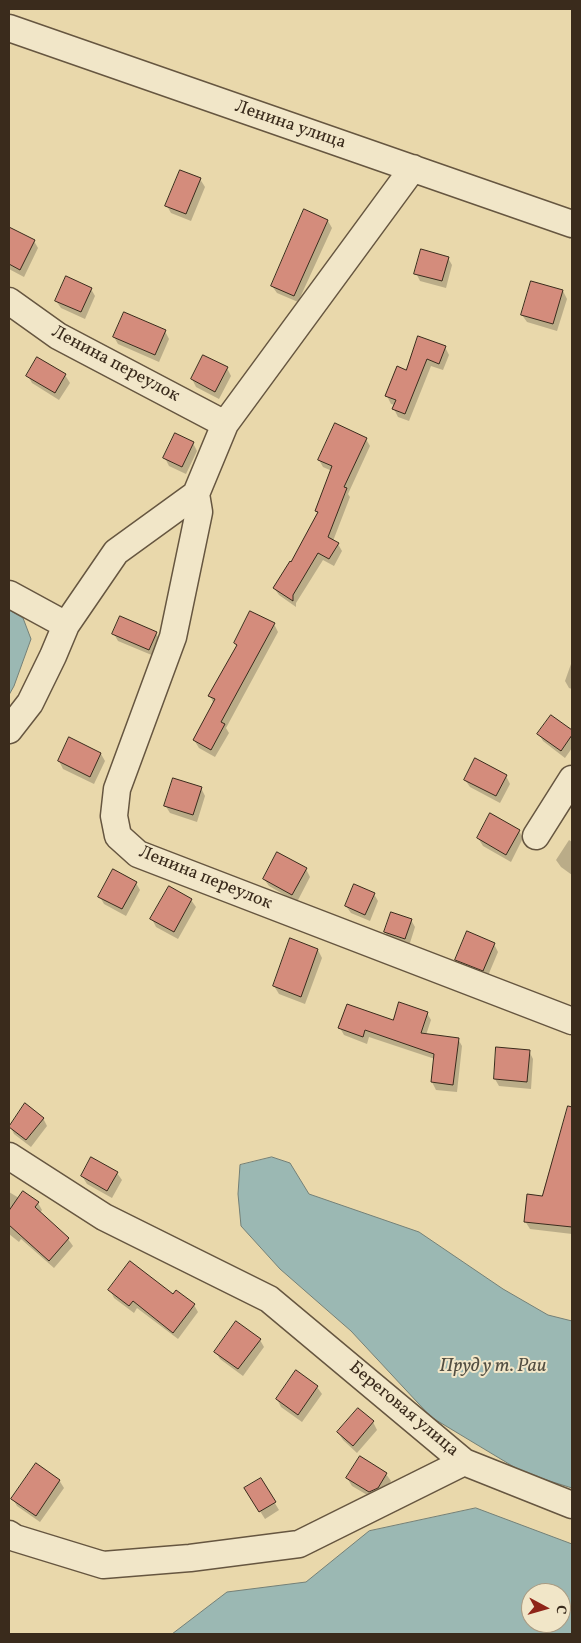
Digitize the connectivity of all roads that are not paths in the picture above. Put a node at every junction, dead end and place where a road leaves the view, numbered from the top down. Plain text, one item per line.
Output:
1 (9, 28) edge
2 (413, 168) junction
3 (572, 224) edge
4 (9, 300) edge
5 (225, 424) junction
6 (196, 494) junction
7 (9, 594) edge
8 (66, 625) junction
9 (9, 730) edge
10 (572, 779) edge
11 (536, 836) dead end
12 (572, 1022) edge
13 (9, 1156) edge
14 (464, 1462) junction
15 (572, 1505) edge
16 (9, 1534) edge

1 - 2 street, Ленина улица
2 - 3 street, Ленина улица
2 - 5 street
4 - 5 street, Ленина переулок
5 - 6 street
6 - 8 street
6 - 12 street, Ленина переулок
7 - 8 street
8 - 9 street
10 - 11 street
13 - 14 street, Береговая улица
14 - 15 street
14 - 16 street, Береговая улица

